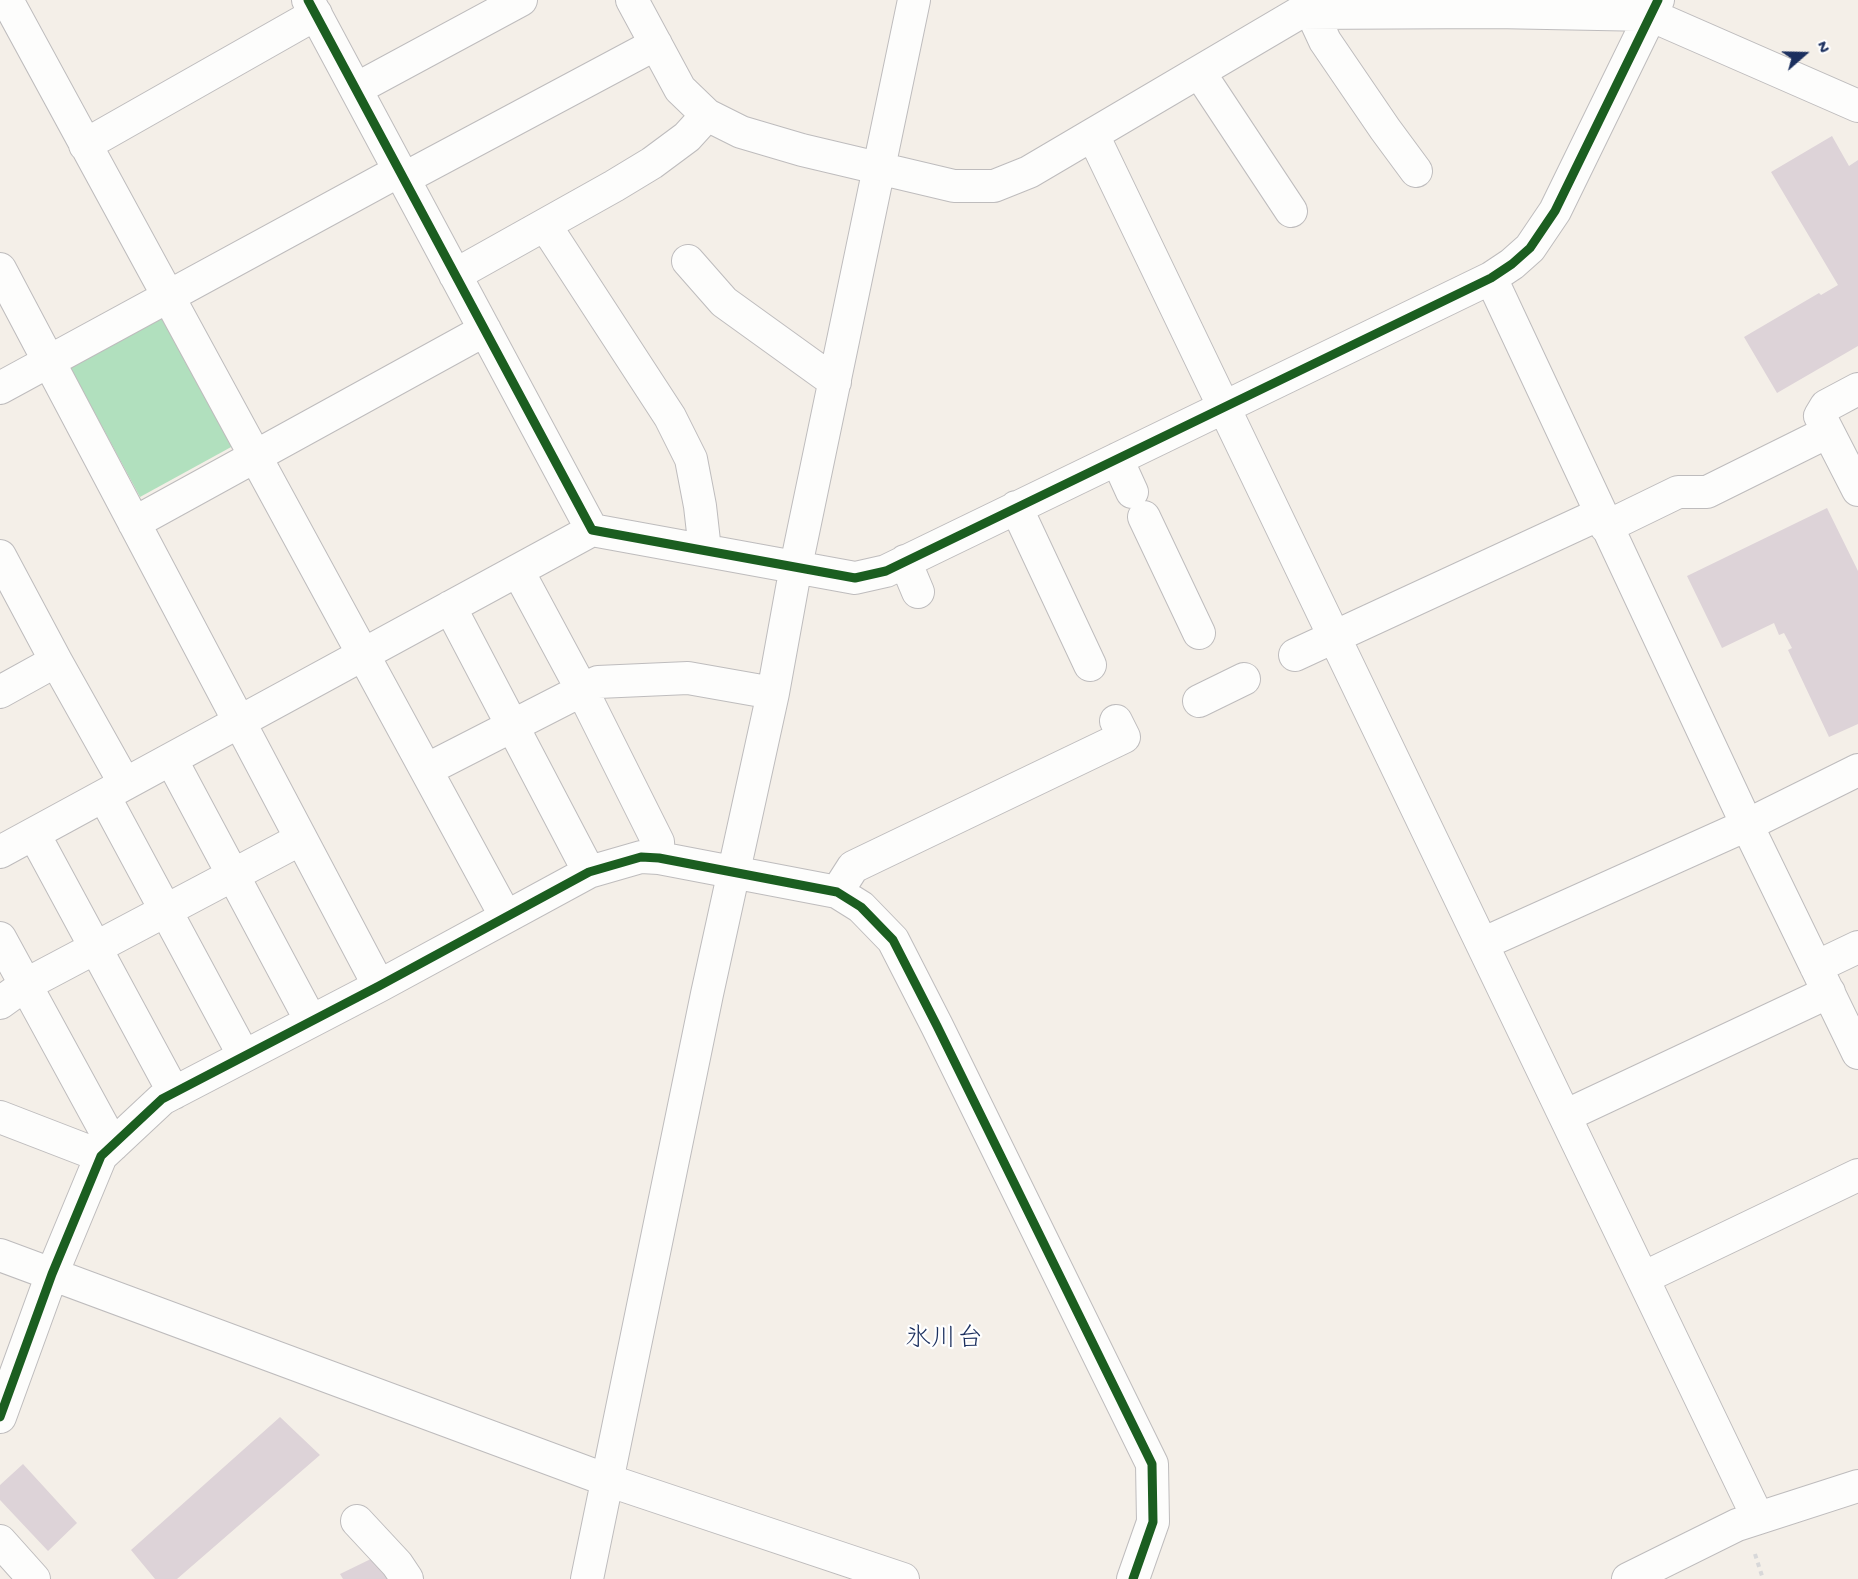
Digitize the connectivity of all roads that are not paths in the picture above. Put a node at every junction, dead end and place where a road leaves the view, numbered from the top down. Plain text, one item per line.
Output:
1 (7, 0) edge
2 (521, 0) edge
3 (632, 0) edge
4 (914, 0) edge
5 (1493, 6) edge
6 (312, 7) edge
7 (1302, 8) edge
8 (1654, 8) edge
9 (656, 44) junction
10 (1199, 72) junction
11 (356, 89) junction
12 (1858, 106) edge
13 (707, 115) junction
14 (1093, 135) junction
15 (85, 145) junction
16 (879, 169) junction
17 (1416, 171) dead end
18 (401, 175) junction
19 (1291, 212) dead end
20 (545, 225) junction
21 (688, 261) dead end
22 (0, 269) edge
23 (455, 275) junction
24 (1491, 278) junction
25 (168, 296) junction
26 (485, 330) junction
27 (49, 362) junction
28 (835, 382) junction
29 (0, 388) edge
30 (1858, 389) edge
31 (1224, 407) junction
32 (1828, 432) junction
33 (255, 457) junction
34 (1117, 459) junction
35 (1858, 490) edge
36 (1016, 507) junction
37 (1603, 520) junction
38 (134, 523) junction
39 (592, 530) junction
40 (705, 550) junction
41 (0, 556) edge
42 (905, 561) junction
43 (796, 566) junction
44 (518, 571) junction
45 (918, 591) dead end
46 (450, 607) junction
47 (1199, 633) dead end
48 (1334, 636) junction
49 (363, 655) junction
50 (1294, 655) dead end
51 (56, 661) junction
52 (1090, 665) dead end
53 (582, 690) junction
54 (0, 692) edge
55 (773, 693) junction
56 (1116, 721) dead end
57 (240, 722) junction
58 (513, 726) junction
59 (171, 759) junction
60 (426, 770) junction
61 (1858, 770) edge
62 (115, 790) junction
63 (1747, 825) junction
64 (34, 834) junction
65 (301, 839) junction
66 (0, 852) edge
67 (659, 858) junction
68 (589, 872) junction
69 (735, 873) junction
70 (233, 875) junction
71 (837, 892) junction
72 (166, 911) junction
73 (506, 917) junction
74 (0, 938) edge
75 (1482, 944) junction
76 (97, 947) junction
77 (1858, 947) edge
78 (1822, 980) junction
79 (379, 986) junction
80 (12, 994) edge
81 (311, 1021) junction
82 (1858, 1053) edge
83 (244, 1056) junction
84 (174, 1093) junction
85 (1565, 1116) junction
86 (0, 1117) edge
87 (107, 1150) junction
88 (1858, 1174) edge
89 (0, 1255) edge
90 (52, 1274) junction
91 (1643, 1278) junction
92 (0, 1417) edge
93 (607, 1480) junction
94 (1858, 1486) edge
95 (1758, 1518) junction
96 (357, 1521) dead end
97 (0, 1541) edge
98 (34, 1579) edge
99 (407, 1579) edge
100 (587, 1579) edge
101 (903, 1579) edge
102 (1133, 1579) edge
103 (1628, 1579) edge

1 - 15 street
2 - 11 street
3 - 9 street
4 - 16 street
5 - 7 street
5 - 8 street
6 - 11 street
6 - 15 street
7 - 10 street
7 - 17 street
8 - 12 street
8 - 24 street
9 - 13 street
9 - 18 street
10 - 14 street
10 - 19 street
11 - 18 street
13 - 16 street
13 - 20 street
14 - 16 street
14 - 31 street
15 - 25 street
16 - 28 street
18 - 23 street
18 - 25 street
20 - 23 street
20 - 40 street
21 - 28 street
22 - 27 street
23 - 26 street
24 - 31 street
24 - 37 street
25 - 27 street
25 - 33 street
26 - 33 street
26 - 39 street
27 - 29 street
27 - 38 street
28 - 43 street
30 - 32 street
31 - 34 street
31 - 48 street
32 - 35 street
32 - 37 street
33 - 38 street
33 - 49 street
34 - 36 street
34 - 47 street
36 - 42 street
36 - 52 street
37 - 48 street
37 - 63 street
38 - 57 street
39 - 40 street
39 - 44 street
40 - 43 street
41 - 51 street
42 - 43 street
42 - 45 street
43 - 55 street
44 - 46 street
44 - 53 street
46 - 49 street
46 - 58 street
48 - 50 street
48 - 75 street
49 - 57 street
49 - 60 street
51 - 54 street
51 - 62 street
53 - 55 street
53 - 58 street
53 - 67 street
55 - 69 street
56 - 71 street
57 - 59 street
57 - 65 street
58 - 60 street
58 - 68 street
59 - 62 street
59 - 70 street
60 - 73 street
61 - 63 street
62 - 64 street
62 - 72 street
63 - 75 street
63 - 78 street
64 - 66 street
64 - 76 street
65 - 70 street
65 - 79 street
67 - 68 street
67 - 69 street
68 - 73 street
69 - 71 street
69 - 93 street
70 - 72 street
70 - 81 street
71 - 102 street
72 - 76 street
72 - 83 street
73 - 79 street
74 - 80 street
75 - 85 street
76 - 80 street
76 - 84 street
77 - 78 street
78 - 82 street
78 - 85 street
79 - 81 street
80 - 87 street
81 - 83 street
83 - 84 street
84 - 87 street
85 - 91 street
86 - 87 street
87 - 90 street
88 - 91 street
89 - 90 street
90 - 92 street
90 - 93 street
91 - 95 street
93 - 100 street
93 - 101 street
94 - 95 street
95 - 103 street
96 - 99 street
97 - 98 street

